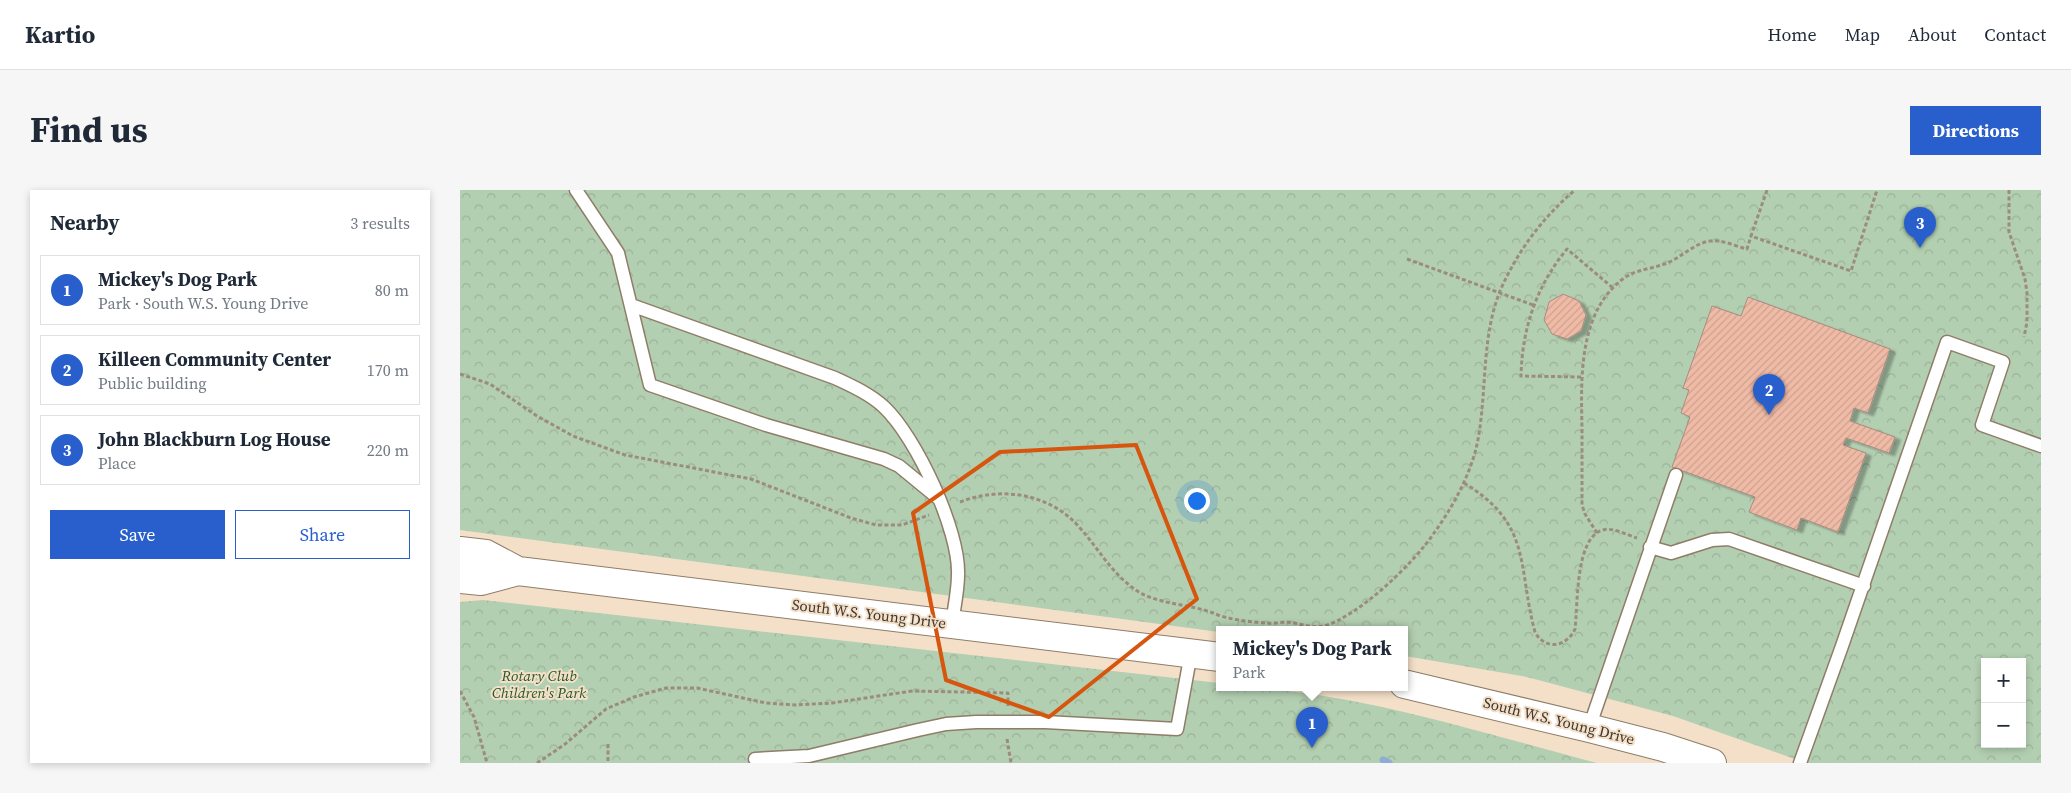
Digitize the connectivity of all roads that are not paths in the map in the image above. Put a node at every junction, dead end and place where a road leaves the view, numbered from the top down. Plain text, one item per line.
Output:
1 (576, 190) edge
2 (631, 305) junction
3 (2041, 446) edge
4 (1676, 475) dead end
5 (938, 498) junction
6 (1651, 544) junction
7 (473, 552) edge
8 (518, 571) junction
9 (471, 580) edge
10 (1864, 586) junction
11 (952, 624) junction
12 (1191, 653) junction
13 (1216, 656) edge
14 (1408, 685) edge
15 (1589, 728) junction
16 (755, 759) dead end
17 (1712, 763) edge
18 (1800, 763) edge

1 - 2 lane
2 - 5 lane
2 - 5 lane
3 - 10 lane
4 - 6 lane
5 - 11 lane
6 - 10 lane
6 - 15 lane
7 - 8 main road, South W.S. Young Drive
8 - 9 main road, South W.S. Young Drive
8 - 11 main road, South W.S. Young Drive
10 - 18 lane
11 - 12 main road, South W.S. Young Drive
12 - 13 main road, South W.S. Young Drive
12 - 16 lane
14 - 15 main road, South W.S. Young Drive
15 - 17 main road, South W.S. Young Drive

